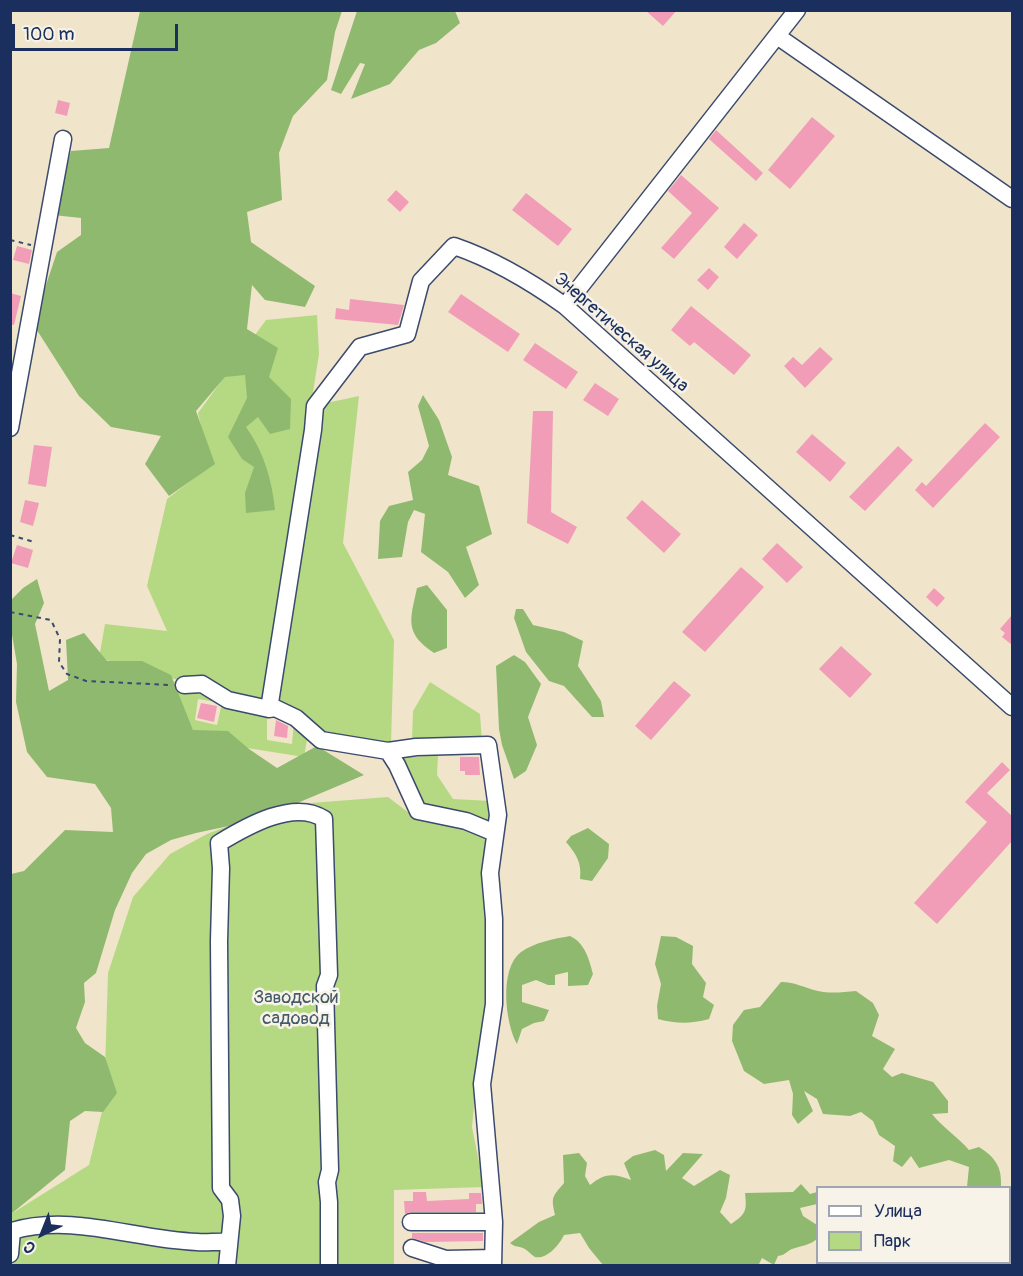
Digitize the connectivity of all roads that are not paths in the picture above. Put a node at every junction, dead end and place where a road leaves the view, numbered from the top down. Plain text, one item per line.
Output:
1 (797, 10) edge
2 (777, 36) junction
3 (63, 139) dead end
4 (1012, 199) edge
5 (565, 306) junction
6 (10, 428) edge
7 (184, 685) road end
8 (1012, 707) edge
9 (269, 710) junction
10 (388, 751) junction
11 (495, 833) junction
12 (411, 1222) dead end
13 (494, 1222) junction
14 (229, 1242) junction
15 (412, 1248) dead end
16 (10, 1254) edge
17 (494, 1262) edge
18 (871, 1264) edge
19 (226, 1266) edge
20 (329, 1266) edge
21 (898, 1266) edge

1 - 2 street
2 - 4 street
2 - 5 street
3 - 6 street
5 - 8 street, Энергетическая улица
5 - 9 street, Энергетическая улица
7 - 9 street
9 - 10 street
10 - 11 street
10 - 11 street
11 - 13 street
12 - 13 street
13 - 17 street
14 - 16 street
14 - 19 street
14 - 20 street
15 - 17 street
18 - 21 street

